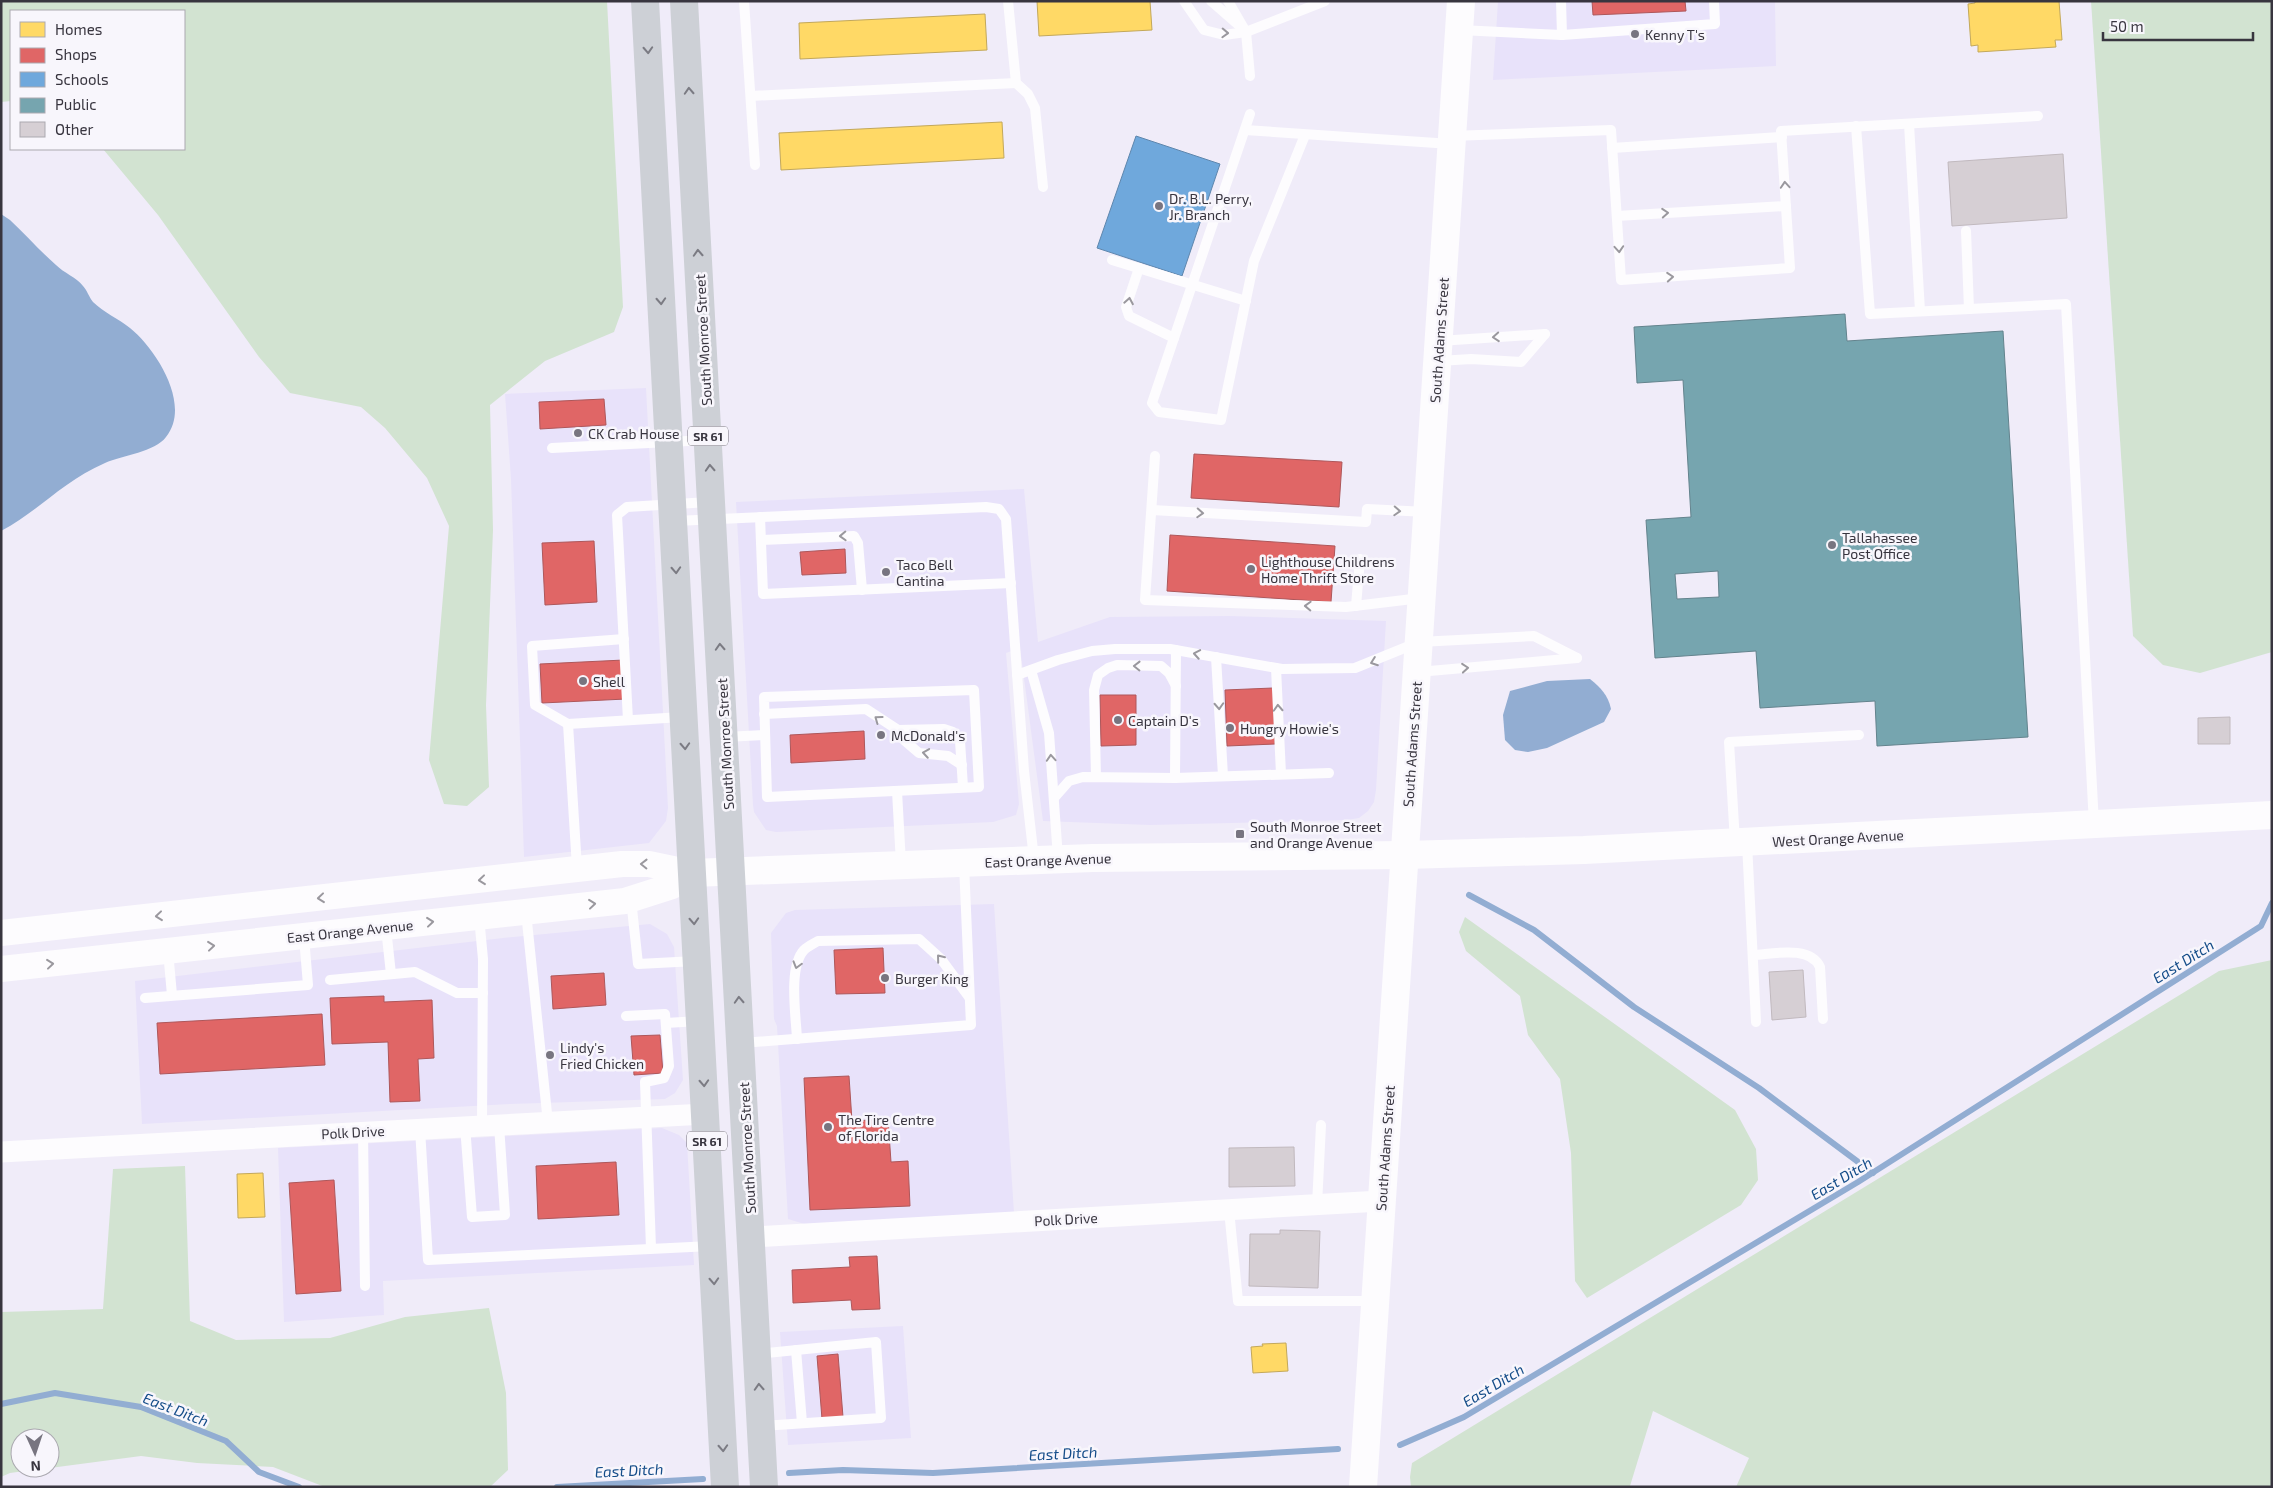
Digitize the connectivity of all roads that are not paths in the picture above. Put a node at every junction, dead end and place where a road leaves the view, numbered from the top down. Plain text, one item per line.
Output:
1 (645, 1) edge
2 (684, 1) edge
3 (744, 1) edge
4 (1008, 1) edge
5 (1184, 1) edge
6 (1211, 1) edge
7 (1228, 1) edge
8 (1325, 1) edge
9 (1461, 1) edge
10 (1561, 1) edge
11 (1714, 1) edge
12 (1460, 30) junction
13 (1246, 32) junction
14 (1562, 35) junction
15 (1250, 76) dead end
16 (1016, 83) junction
17 (751, 96) junction
18 (1250, 114) dead end
19 (2038, 116) dead end
20 (1909, 124) junction
21 (1856, 126) junction
22 (1245, 130) junction
23 (1305, 134) junction
24 (1782, 134) junction
25 (1452, 140) junction
26 (1612, 148) junction
27 (755, 165) dead end
28 (1043, 187) dead end
29 (1786, 206) junction
30 (1617, 216) junction
31 (1966, 231) dead end
32 (1112, 260) dead end
33 (1139, 268) junction
34 (1192, 284) junction
35 (1246, 301) junction
36 (1969, 309) junction
37 (1920, 311) junction
38 (1174, 338) junction
39 (1438, 351) junction
40 (708, 440) junction
41 (669, 442) junction
42 (552, 448) dead end
43 (1155, 456) dead end
44 (712, 510) junction
45 (1152, 510) junction
46 (673, 512) junction
47 (1427, 512) junction
48 (760, 517) junction
49 (761, 540) junction
50 (1360, 559) dead end
51 (1011, 583) junction
52 (862, 590) junction
53 (1422, 598) junction
54 (1356, 606) junction
55 (624, 640) junction
56 (1419, 642) junction
57 (1176, 650) junction
58 (1216, 657) junction
59 (1276, 668) junction
60 (1031, 670) junction
61 (1417, 672) junction
62 (1017, 676) junction
63 (1176, 686) junction
64 (764, 714) junction
65 (684, 717) junction
66 (628, 720) junction
67 (568, 724) junction
68 (898, 730) junction
69 (765, 735) junction
70 (1859, 735) dead end
71 (725, 737) junction
72 (962, 764) junction
73 (1328, 773) dead end
74 (1281, 774) junction
75 (1223, 776) junction
76 (1096, 777) junction
77 (1175, 778) junction
78 (963, 787) junction
79 (897, 791) junction
80 (1054, 798) junction
81 (2272, 815) edge
82 (2094, 825) junction
83 (1741, 842) junction
84 (1405, 855) junction
85 (1046, 860) junction
86 (964, 862) junction
87 (901, 864) junction
88 (577, 869) junction
89 (732, 871) junction
90 (692, 872) junction
91 (630, 899) junction
92 (526, 912) junction
93 (479, 917) junction
94 (386, 927) junction
95 (1, 933) edge
96 (304, 936) junction
97 (168, 951) junction
98 (1753, 955) junction
99 (697, 960) junction
100 (1, 970) edge
101 (391, 974) junction
102 (330, 980) dead end
103 (483, 993) junction
104 (172, 995) junction
105 (969, 997) junction
106 (145, 998) dead end
107 (626, 1016) dead end
108 (1823, 1019) dead end
109 (700, 1021) junction
110 (1756, 1022) dead end
111 (666, 1023) junction
112 (797, 1039) junction
113 (741, 1043) junction
114 (705, 1114) junction
115 (646, 1117) junction
116 (548, 1123) junction
117 (482, 1125) junction
118 (1321, 1125) dead end
119 (420, 1129) junction
120 (363, 1132) junction
121 (1, 1152) edge
122 (1381, 1201) junction
123 (1317, 1205) junction
124 (1230, 1210) junction
125 (752, 1237) junction
126 (712, 1246) junction
127 (650, 1248) junction
128 (754, 1276) junction
129 (365, 1286) dead end
130 (1375, 1301) junction
131 (796, 1350) junction
132 (757, 1354) junction
133 (802, 1423) junction
134 (761, 1426) junction
135 (725, 1487) edge
136 (764, 1487) edge
137 (1363, 1487) edge

1 -> 41 main road, SR 61
40 -> 2 main road, South Monroe Street / SR 61
3 - 17 lane
4 - 16 lane
5 -> 13 lane
6 - 13 lane
7 - 13 lane
8 - 13 lane
9 - 12 main road, South Adams Street
10 - 14 lane
11 - 14 lane
12 - 14 lane
12 - 25 main road, South Adams Street
13 - 15 lane
16 - 17 lane
16 - 28 lane
17 - 27 lane
18 - 22 lane
19 - 20 lane
20 - 21 lane
20 - 37 lane
21 - 24 lane
21 - 37 lane
22 - 23 lane
22 - 34 lane
23 - 25 lane
23 - 35 lane
24 - 26 lane
29 -> 24 lane
25 - 26 lane
25 - 39 main road, South Adams Street
26 - 30 lane
30 -> 29 lane
30 -> 29 lane
31 - 36 lane
32 - 33 lane
33 - 34 lane
38 -> 33 lane
34 - 35 lane
34 - 38 lane
35 - 38 lane
36 - 37 lane
36 - 82 lane
39 -> 39 lane
39 - 47 main road, South Adams Street
40 - 41 lane
44 -> 40 main road, South Monroe Street / SR 61
41 - 42 lane
41 - 46 main road, SR 61
43 - 45 lane
44 - 46 lane
44 - 46 lane
44 - 48 lane
71 -> 44 main road, South Monroe Street / SR 61
45 -> 47 lane
54 -> 45 lane
46 - 55 lane
46 -> 65 main road, SR 61
47 - 53 main road, South Adams Street
48 - 49 lane
48 - 51 lane
52 -> 49 lane
49 - 52 lane
50 - 54 lane
51 - 52 lane
51 - 62 lane
53 - 54 lane
53 - 56 main road, South Adams Street
55 - 66 lane
55 - 67 lane
56 -> 59 lane
56 - 61 main road, South Adams Street
61 -> 56 lane
58 -> 57 lane
57 - 60 lane
57 - 63 lane
58 - 59 lane
58 -> 75 lane
74 -> 59 lane
60 - 62 lane
80 -> 60 lane
61 - 84 main road, South Adams Street
62 - 85 lane
63 -> 76 lane
63 - 77 lane
68 -> 64 lane
64 - 69 lane
64 - 78 lane
65 - 66 lane
65 -> 90 main road, SR 61
66 - 67 lane
67 - 88 lane
72 -> 68 lane
68 - 72 lane
69 - 71 lane
69 - 79 lane
70 - 83 lane
71 - 89 main road, South Monroe Street / SR 61
72 - 78 lane
73 - 74 lane
74 - 75 lane
75 - 77 lane
76 - 77 lane
76 - 80 lane
78 - 79 lane
79 - 87 lane
80 - 85 lane
81 - 82 main road, West Orange Avenue
82 - 83 main road, West Orange Avenue
83 - 84 main road, West Orange Avenue
83 - 98 lane
84 - 85 main road, East Orange Avenue
84 - 122 main road, South Adams Street
85 - 86 main road, East Orange Avenue
86 - 87 main road, East Orange Avenue
86 - 105 lane
87 - 89 main road, East Orange Avenue
90 -> 88 street, East Orange Avenue
88 -> 95 street, East Orange Avenue
89 - 90 main road, East Orange Avenue
113 -> 89 main road, South Monroe Street / SR 61
90 - 91 street, East Orange Avenue
90 -> 99 main road, SR 61
92 -> 91 street, East Orange Avenue
91 - 99 lane
92 - 93 street, East Orange Avenue
92 - 116 lane
94 -> 93 street, East Orange Avenue
93 - 103 lane
94 - 96 street, East Orange Avenue
94 - 101 lane
97 -> 96 street, East Orange Avenue
96 - 104 lane
100 -> 97 street, East Orange Avenue
97 - 104 lane
98 - 108 lane
98 - 110 lane
99 - 109 main road, SR 61
101 - 102 lane
101 - 103 lane
103 - 117 lane
104 - 106 lane
105 - 112 lane
105 -> 112 lane
107 - 111 lane
109 - 111 lane
109 -> 114 main road, SR 61
111 - 115 lane
112 - 113 lane
113 - 125 main road, South Monroe Street / SR 61
114 - 115 street, Polk Drive
114 - 126 main road, SR 61
115 - 116 street, Polk Drive
115 - 127 lane
116 - 117 street, Polk Drive
117 - 117 lane
117 - 119 street, Polk Drive
118 - 123 lane
119 - 120 street, Polk Drive
119 - 127 lane
120 - 121 street, Polk Drive
120 - 129 lane
122 - 123 street, Polk Drive
122 - 130 main road, South Adams Street
123 - 124 street, Polk Drive
124 - 125 street, Polk Drive
124 - 130 lane
125 - 128 main road, South Monroe Street / SR 61
126 - 127 lane
126 - 128 main road
126 -> 135 main road, SR 61
128 - 132 main road, South Monroe Street / SR 61
130 - 137 main road, South Adams Street
131 - 132 lane
131 - 133 lane
131 - 133 lane
134 -> 132 main road, South Monroe Street / SR 61
133 - 134 lane
134 - 136 main road, South Monroe Street / SR 61

